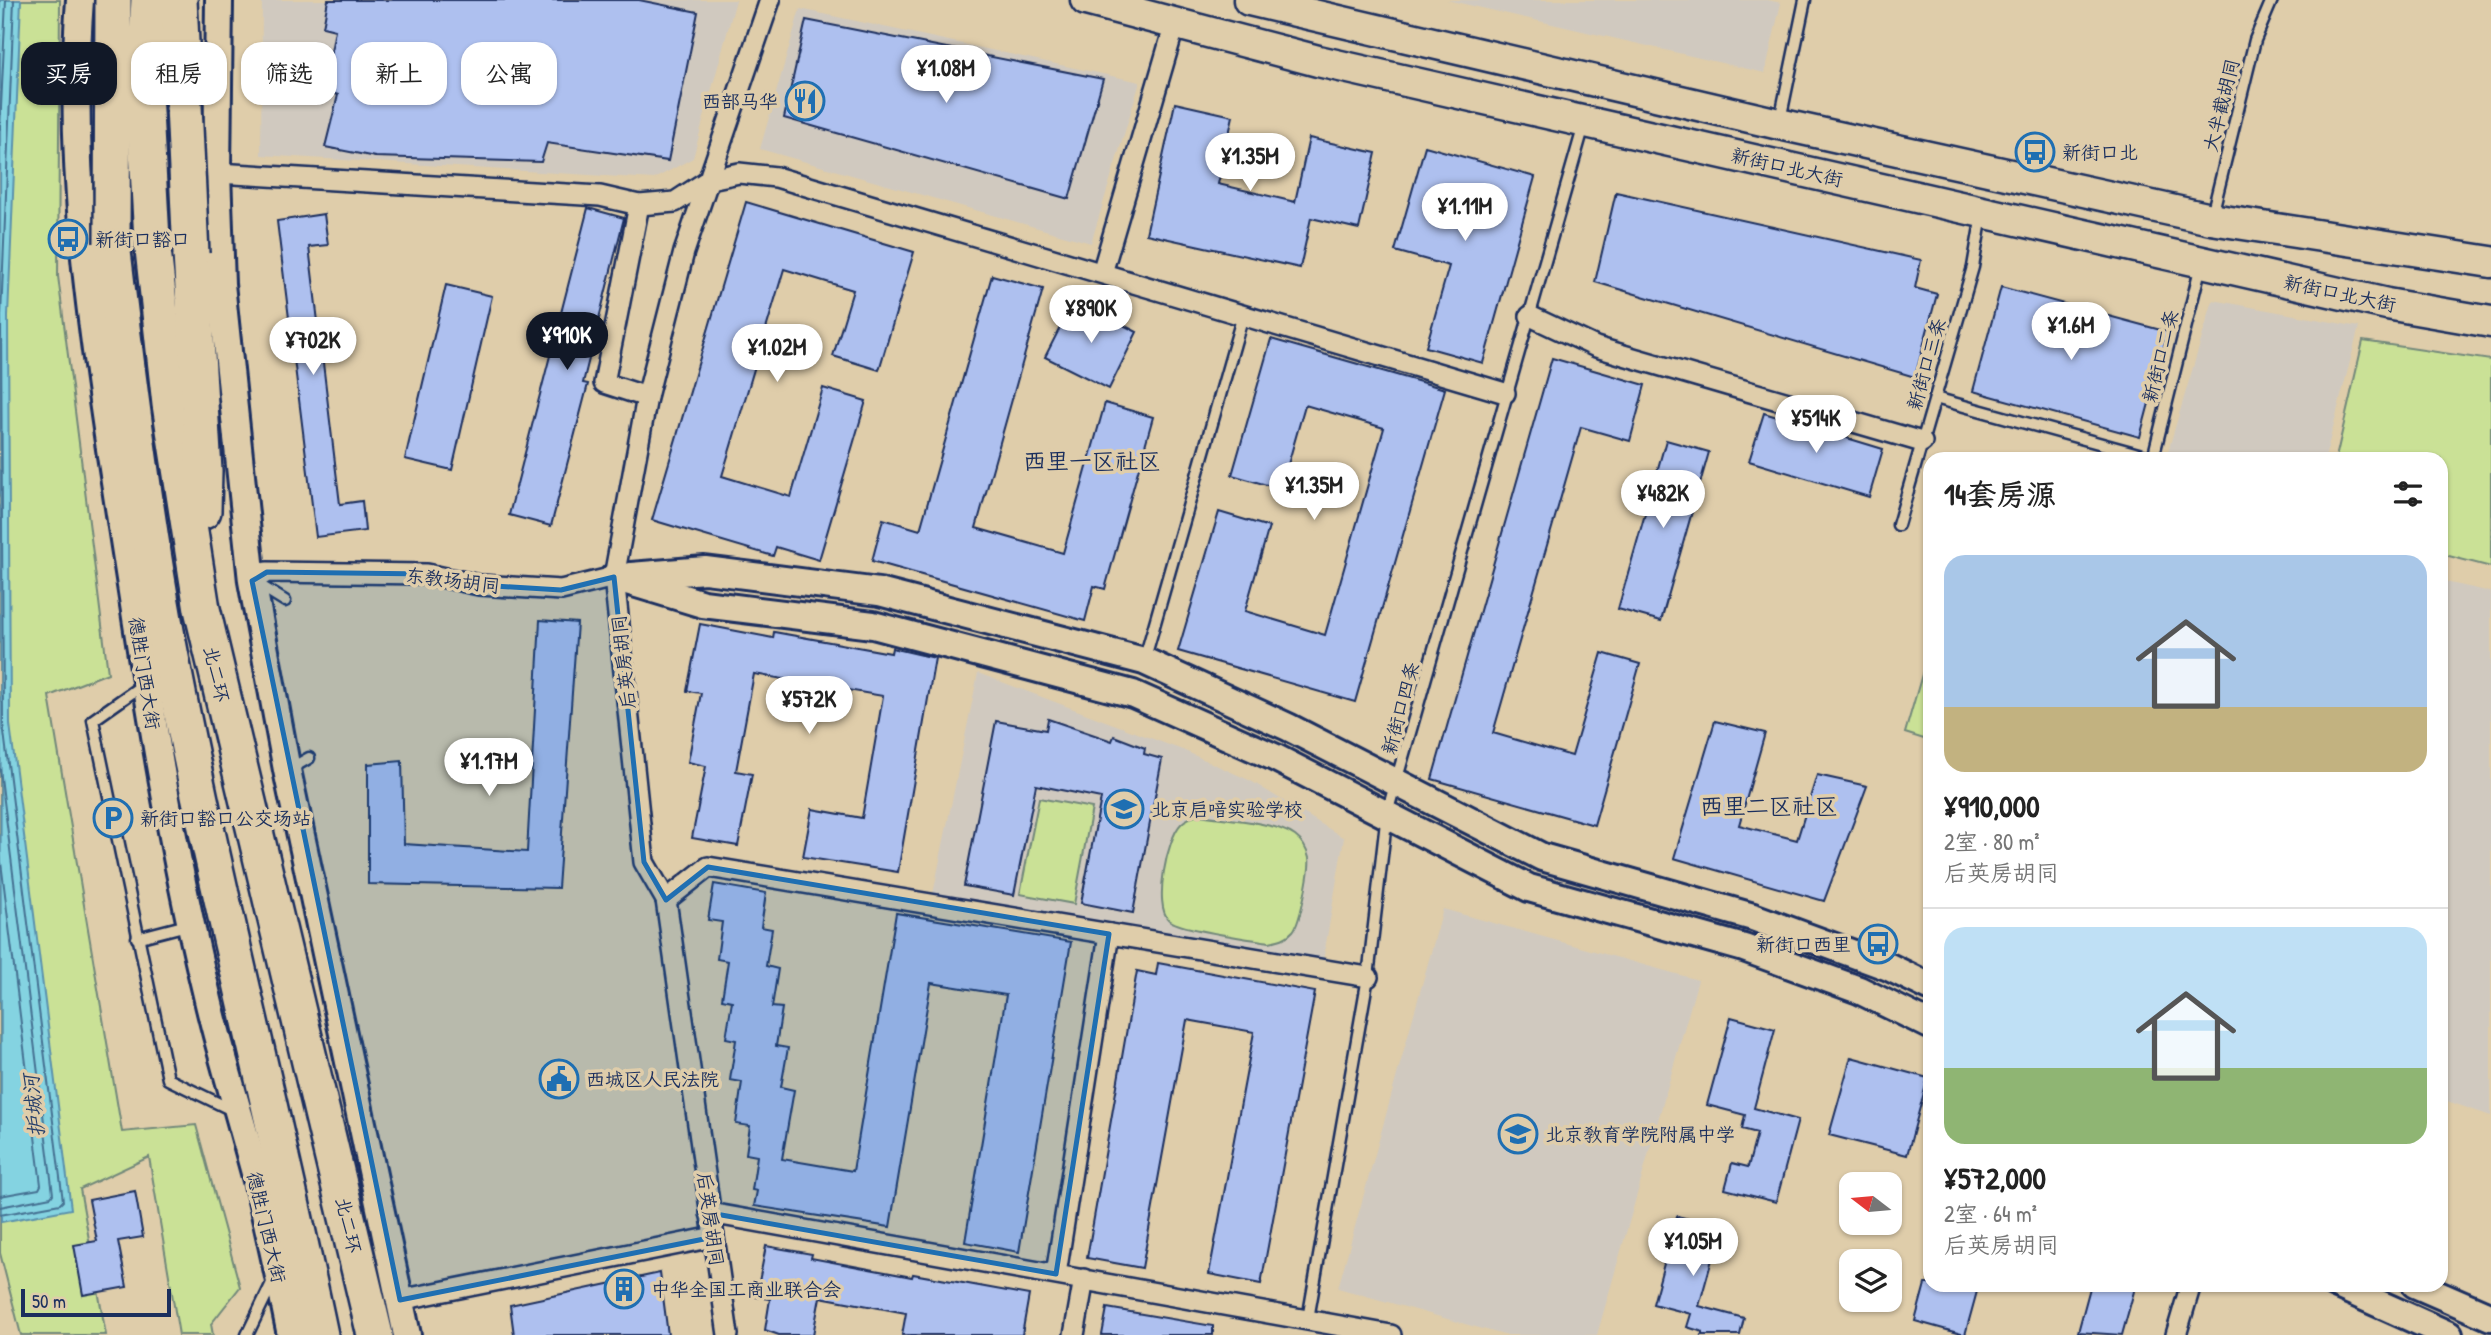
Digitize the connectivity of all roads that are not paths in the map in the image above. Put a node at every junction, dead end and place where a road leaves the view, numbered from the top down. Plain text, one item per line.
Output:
1 (80, 0) edge
2 (113, 0) edge
3 (149, 0) edge
4 (179, 0) edge
5 (219, 0) edge
6 (770, 0) edge
7 (1086, 0) edge
8 (1249, 0) edge
9 (1805, 0) edge
10 (2272, 0) edge
11 (1175, 24) junction
12 (1585, 120) junction
13 (1779, 124) junction
14 (217, 173) junction
15 (78, 174) junction
16 (710, 179) junction
17 (639, 205) junction
18 (1983, 212) junction
19 (2211, 219) junction
20 (2491, 261) edge
21 (2202, 262) junction
22 (1102, 274) junction
23 (1242, 315) junction
24 (1530, 316) junction
25 (2491, 322) edge
26 (1505, 393) junction
27 (647, 397) junction
28 (1935, 398) junction
29 (1922, 442) junction
30 (2131, 452) edge
31 (2154, 452) edge
32 (1898, 525) dead end
33 (614, 577) junction
34 (252, 582) junction
35 (285, 601) dead end
36 (202, 609) junction
37 (1144, 661) junction
38 (145, 684) junction
39 (1398, 782) junction
40 (1387, 813) junction
41 (666, 900) junction
42 (191, 924) junction
43 (1109, 933) junction
44 (137, 937) junction
45 (1368, 976) junction
46 (1923, 984) edge
47 (1923, 1022) edge
48 (237, 1113) junction
49 (710, 1213) junction
50 (714, 1237) junction
51 (278, 1272) junction
52 (1056, 1274) junction
53 (1084, 1279) junction
54 (2189, 1292) edge
55 (2353, 1292) edge
56 (2433, 1292) edge
57 (400, 1300) junction
58 (2491, 1317) edge
59 (1308, 1319) junction
60 (247, 1335) edge
61 (291, 1335) edge
62 (320, 1335) edge
63 (375, 1335) edge
64 (407, 1335) edge
65 (728, 1335) edge
66 (1074, 1335) edge
67 (1391, 1335) edge
68 (2176, 1335) edge
69 (2449, 1335) edge

1 - 15 street, 德胜门西大街
2 - 62 highway, 北二环, bridge
3 - 36 highway, 北二环, bridge
4 - 36 highway, bridge
5 - 14 street
6 - 16 street, 后英房胡同
7 - 11 main road, 新街口北大街
8 - 13 main road, 新街口北大街
9 - 13 lane
10 - 19 lane, 大半截胡同
11 - 12 main road, 新街口北大街
11 - 22 street
12 - 18 main road, 新街口北大街
12 - 24 lane, 新街口四条
13 - 19 main road, 新街口北大街
14 - 15 street
14 - 17 street
14 - 34 street
15 - 38 street, 德胜门西大街
16 - 17 street
16 - 22 street
16 - 27 street, 后英房胡同
17 - 27 street
18 - 21 main road, 新街口北大街
18 - 28 lane, 新街口三条
19 - 20 main road, 新街口北大街
21 - 25 main road, 新街口北大街
21 - 31 lane, 新街口二条
22 - 23 street
23 - 26 street
23 - 37 lane
24 - 26 lane, 新街口四条
24 - 29 street
26 - 39 lane, 新街口四条
27 - 33 street, 后英房胡同
28 - 29 lane, 新街口三条
28 - 30 lane
29 - 32 lane, 新街口三条
33 - 34 street, 东教场胡同
33 - 37 street
33 - 40 street
33 - 41 street, 后英房胡同
34 - 35 lane
34 - 57 street
36 - 63 highway, 北二环
37 - 39 street
38 - 42 street, 德胜门西大街
38 - 44 lane
39 - 40 lane, 新街口四条
39 - 46 street
40 - 45 lane, 新街口四条
40 - 47 street
41 - 43 street
41 - 49 street, 后英房胡同
42 - 44 lane
42 - 48 street, 德胜门西大街
43 - 45 street
43 - 52 street
44 - 48 lane
45 - 59 lane, 新街口四条
48 - 51 street, 德胜门西大街
49 - 50 street, 后英房胡同
49 - 52 street
50 - 57 street
50 - 65 street, 后英房胡同
51 - 60 lane
51 - 61 street, 德胜门西大街
52 - 53 street
53 - 59 street
53 - 66 street
54 - 68 street
55 - 69 street
56 - 58 street
57 - 64 street
59 - 67 street

